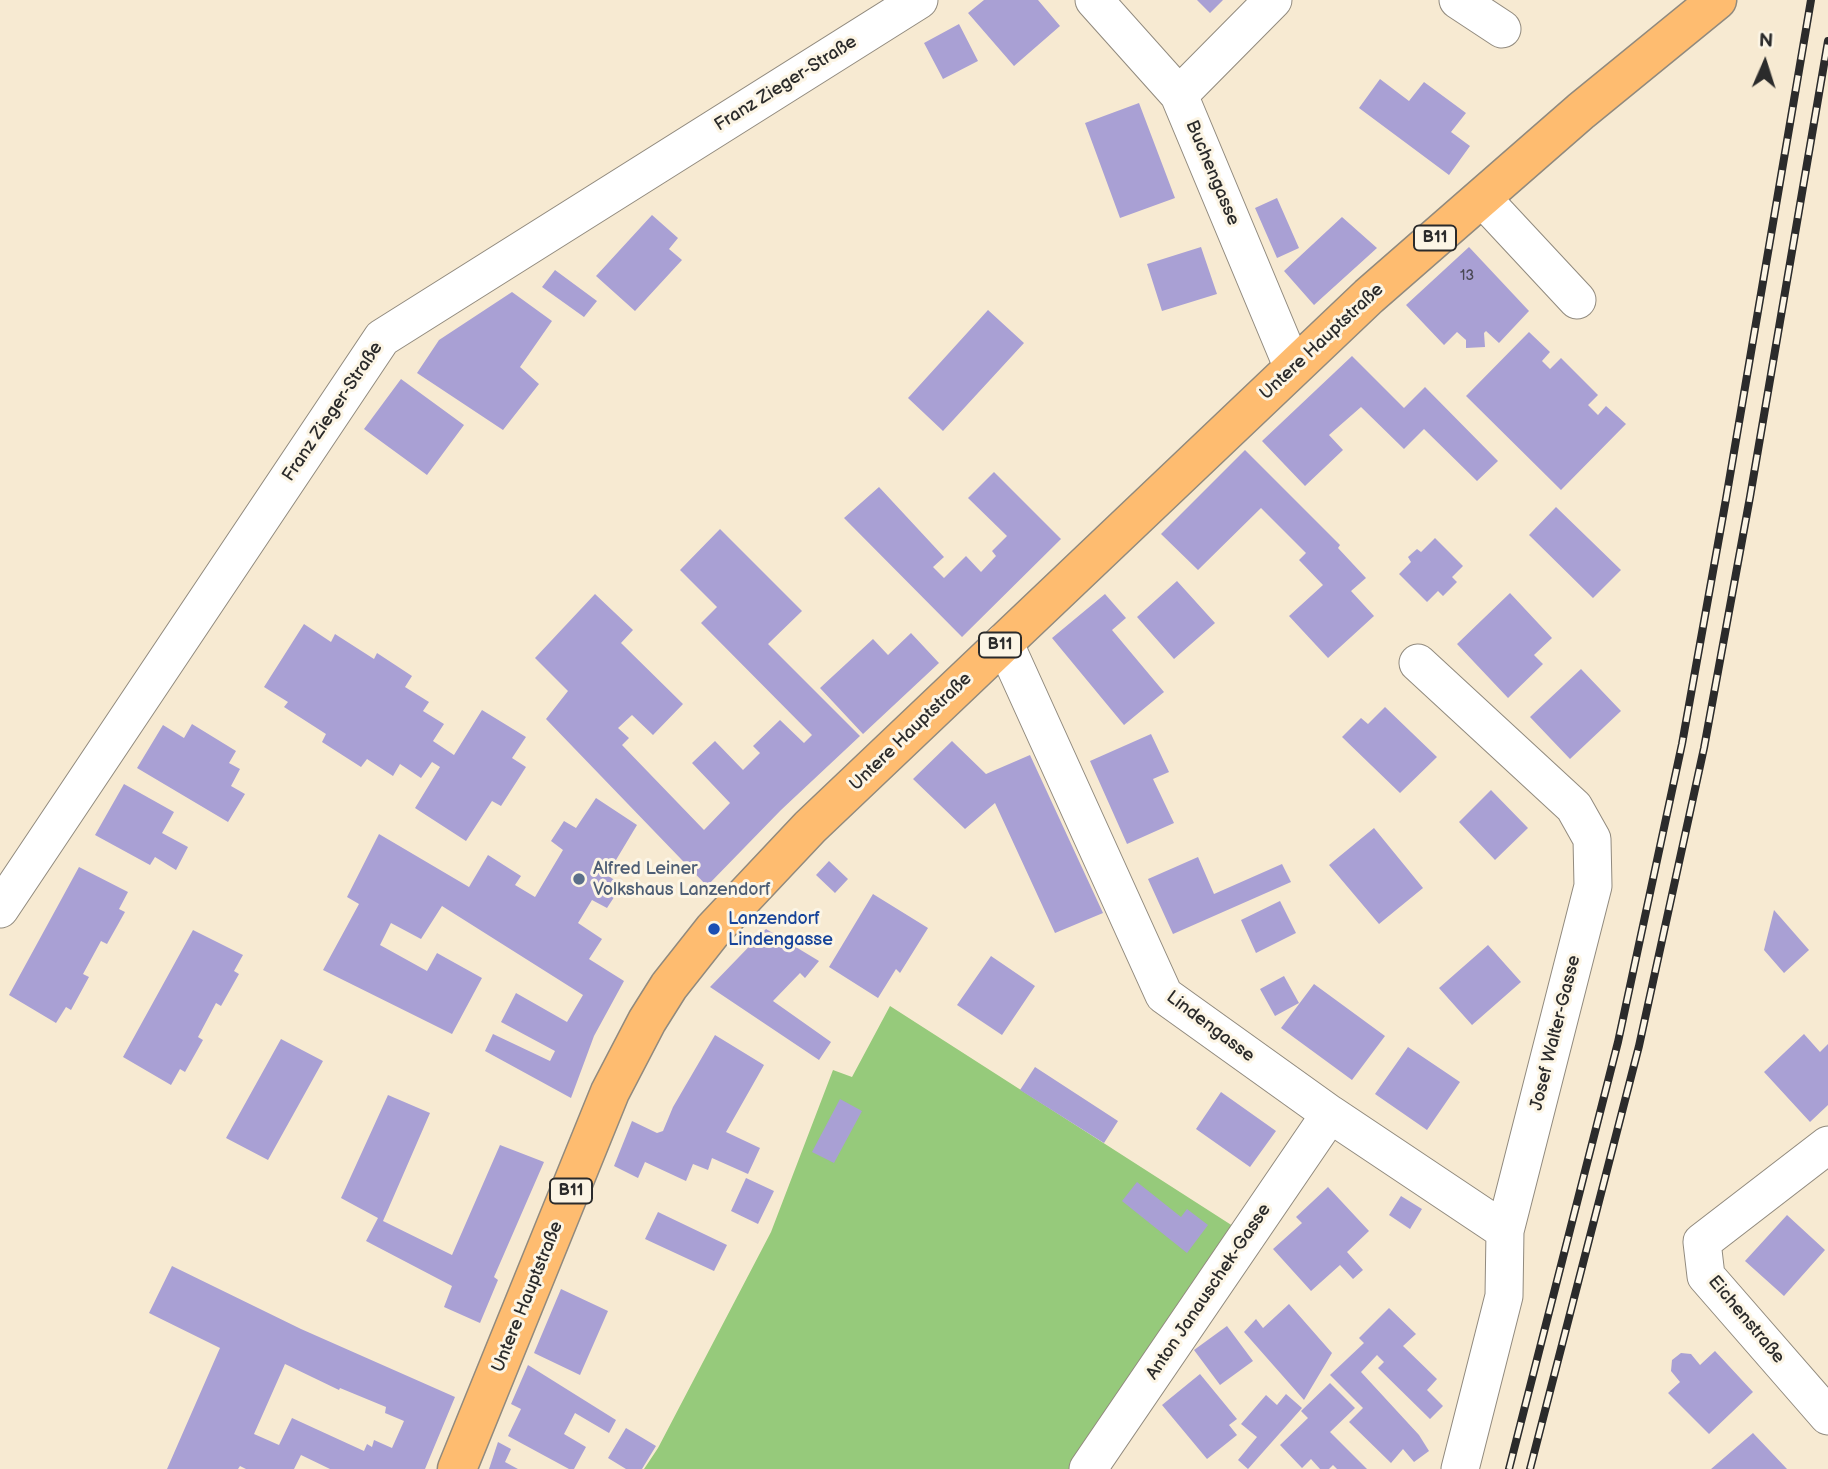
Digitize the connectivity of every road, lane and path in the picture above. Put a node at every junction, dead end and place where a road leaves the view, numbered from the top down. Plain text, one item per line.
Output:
1 (919, 0) edge
2 (1094, 0) edge
3 (1273, 0) edge
4 (1458, 0) edge
5 (1717, 0) edge
6 (1502, 29) dead end
7 (1179, 94) junction
8 (1482, 198) junction
9 (1577, 300) dead end
10 (1293, 368) junction
11 (1004, 642) junction
12 (1418, 663) dead end
13 (0, 909) edge
14 (1330, 1114) junction
15 (1828, 1145) edge
16 (1505, 1231) junction
17 (1828, 1416) edge
18 (457, 1469) edge
19 (1088, 1469) edge
20 (1460, 1469) edge

1 - 13 street, Franz Zieger-Straße
2 - 7 street, Buchengasse
3 - 7 street
4 - 6 street
5 - 8 main road, Untere Hauptstraße / B11
7 - 10 street, Buchengasse
8 - 9 street
8 - 10 main road, Untere Hauptstraße / B11
10 - 11 main road, Untere Hauptstraße / B11
11 - 14 street, Lindengasse
11 - 18 main road, Untere Hauptstraße / B11
12 - 16 street, Josef Walter-Gasse
14 - 16 street, Lindengasse
14 - 19 street, Anton Janauschek-Gasse
15 - 17 street, Eichenstraße
16 - 20 street, Josef Walter-Gasse

